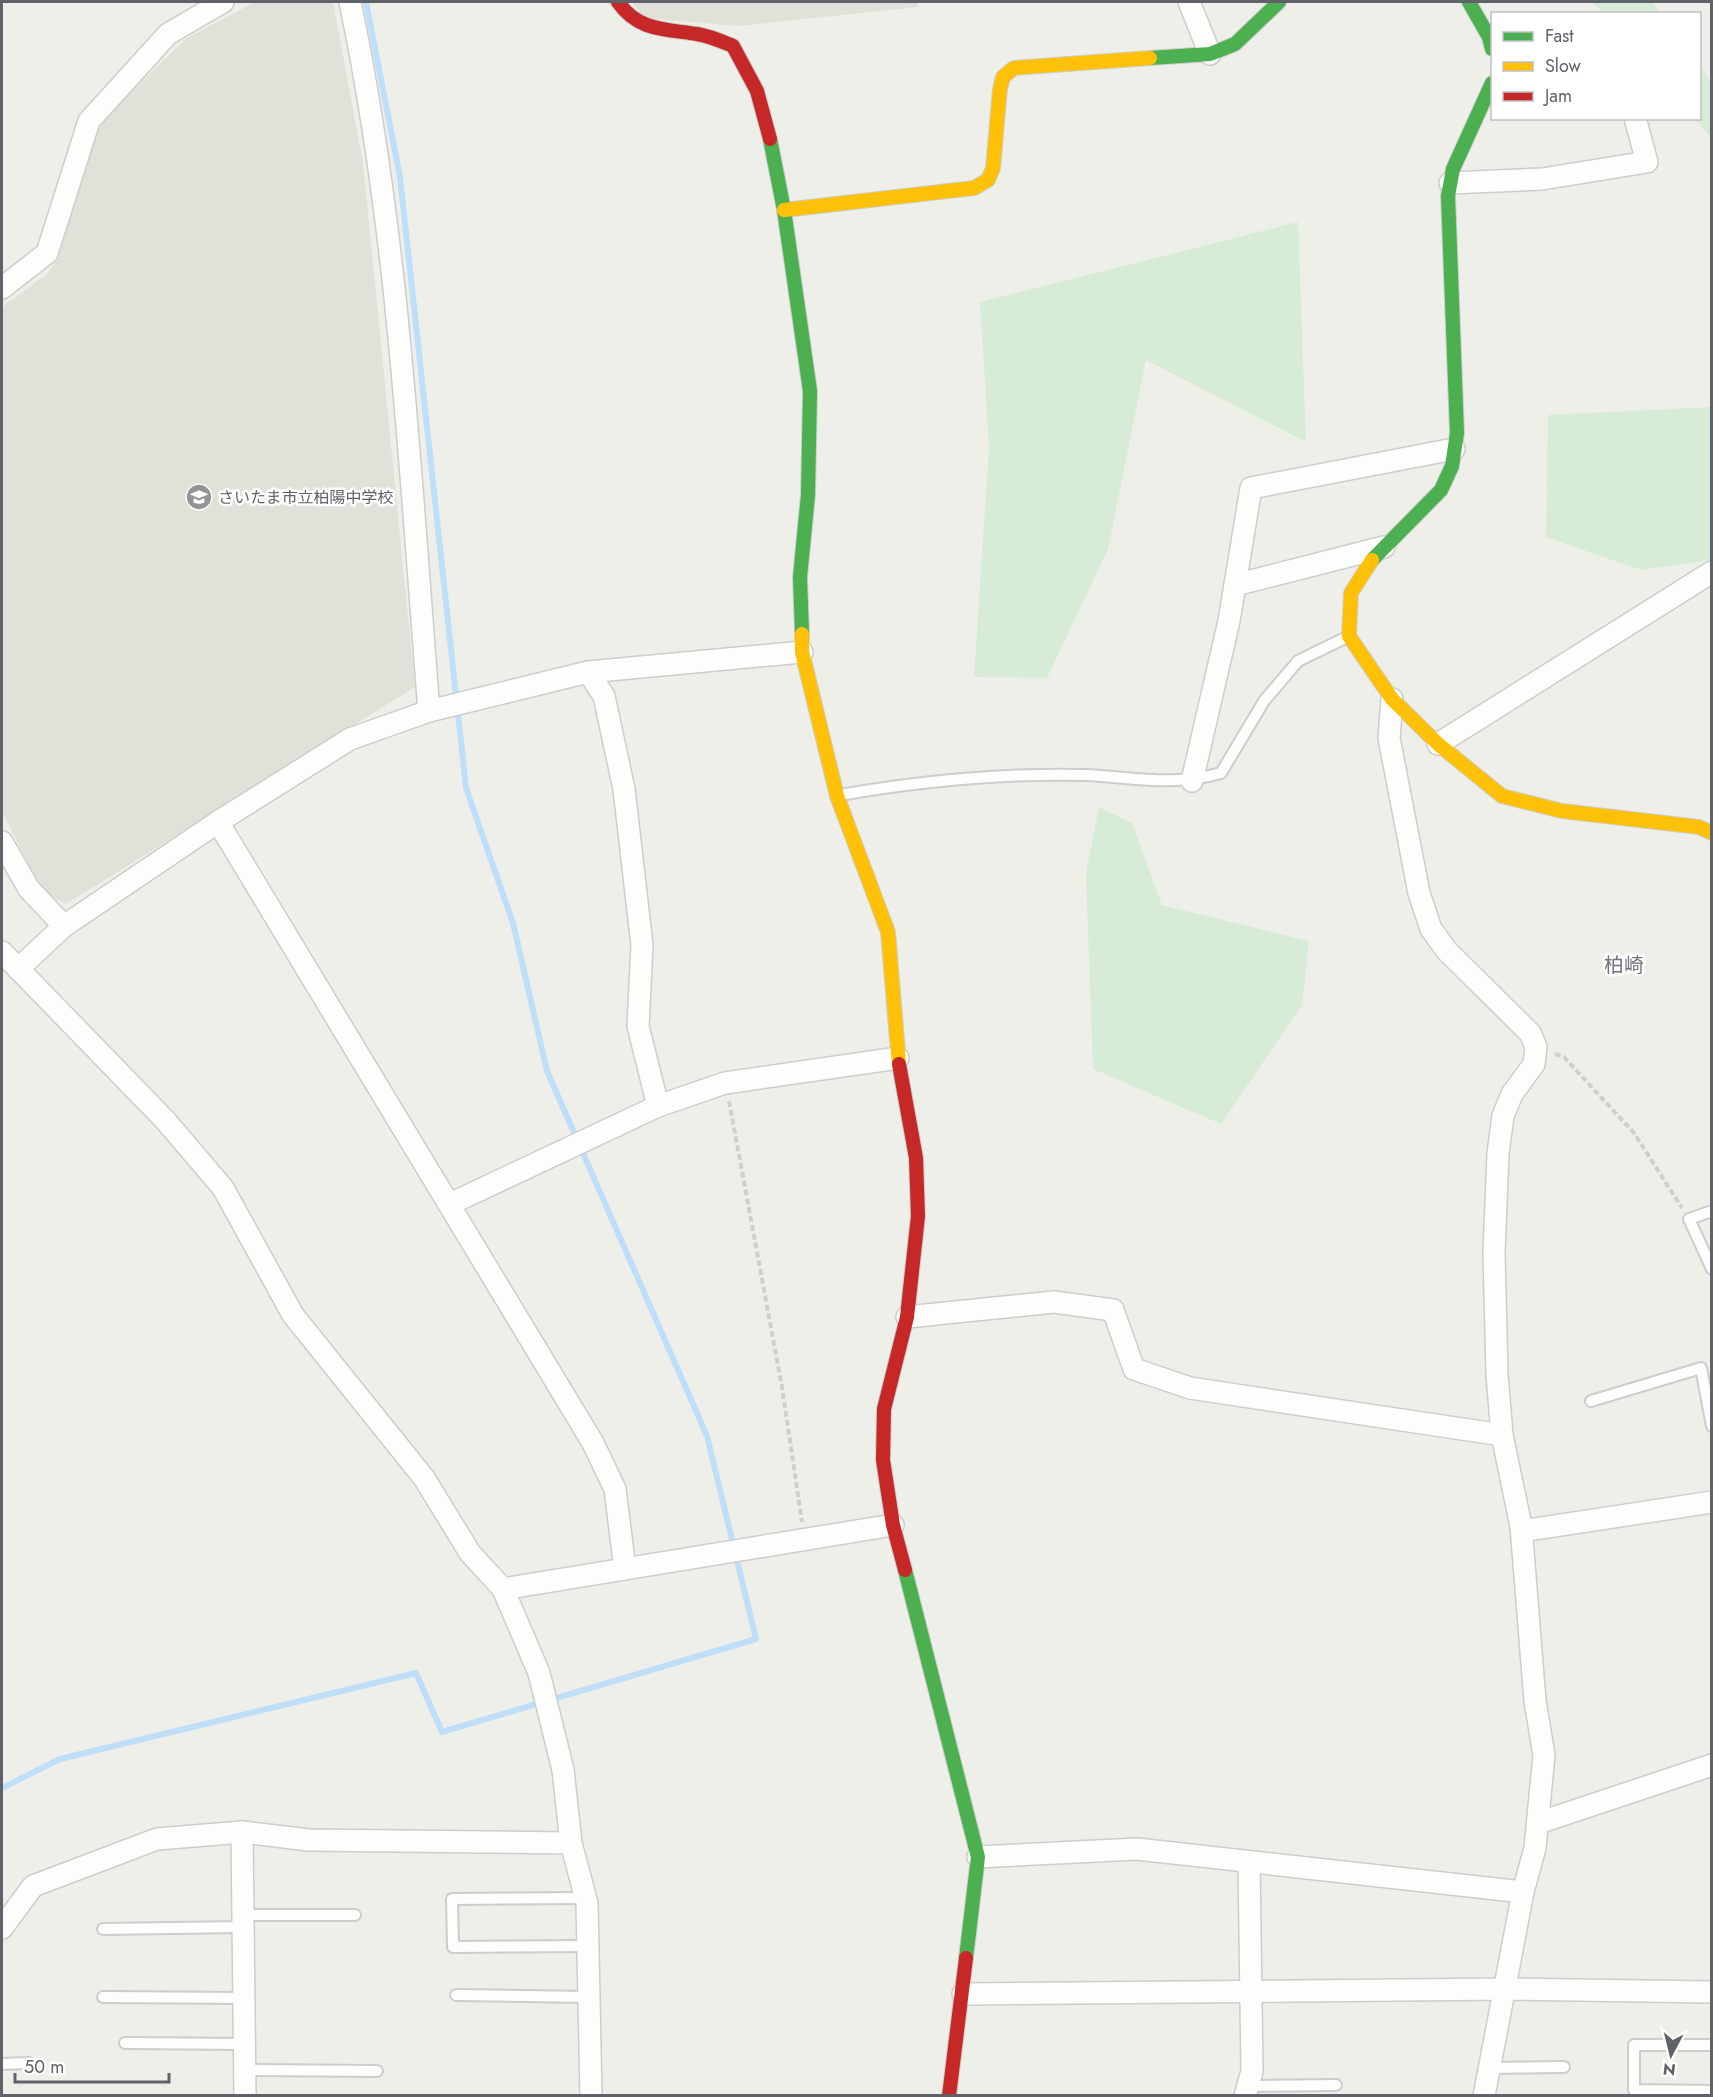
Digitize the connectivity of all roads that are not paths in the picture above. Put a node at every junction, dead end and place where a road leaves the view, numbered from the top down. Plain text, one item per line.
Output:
1 (223, 2) edge
2 (350, 2) edge
3 (618, 2) edge
4 (1189, 2) edge
5 (1279, 2) edge
6 (1469, 2) edge
7 (1491, 45) edge
8 (1210, 54) junction
9 (1491, 85) edge
10 (1636, 120) edge
11 (1450, 183) junction
12 (784, 210) junction
13 (2, 288) edge
14 (1454, 449) junction
15 (1384, 546) junction
16 (1712, 572) edge
17 (1235, 585) junction
18 (1349, 636) junction
19 (802, 652) junction
20 (588, 672) junction
21 (1392, 699) junction
22 (429, 711) junction
23 (1438, 744) junction
24 (1192, 781) junction
25 (837, 796) junction
26 (218, 822) junction
27 (1712, 834) edge
28 (2, 842) edge
29 (64, 926) junction
30 (2, 952) edge
31 (18, 969) junction
32 (898, 1058) junction
33 (658, 1106) junction
34 (450, 1204) junction
35 (1712, 1211) edge
36 (1712, 1269) edge
37 (907, 1317) junction
38 (1591, 1401) dead end
39 (1712, 1426) edge
40 (1502, 1435) junction
41 (1712, 1502) edge
42 (893, 1525) junction
43 (1522, 1531) junction
44 (626, 1569) junction
45 (503, 1589) junction
46 (1712, 1765) edge
47 (1538, 1823) junction
48 (242, 1832) junction
49 (571, 1843) junction
50 (978, 1857) junction
51 (1249, 1862) junction
52 (1523, 1892) junction
53 (585, 1898) junction
54 (355, 1915) dead end
55 (243, 1921) junction
56 (2, 1928) edge
57 (103, 1929) dead end
58 (588, 1946) junction
59 (1507, 1989) junction
60 (1712, 1992) edge
61 (1251, 1993) junction
62 (963, 1994) junction
63 (456, 1995) dead end
64 (589, 1996) junction
65 (103, 1997) dead end
66 (244, 1998) junction
67 (125, 2043) dead end
68 (245, 2044) junction
69 (1712, 2045) edge
70 (29, 2063) dead end
71 (2, 2064) edge
72 (1564, 2067) dead end
73 (1490, 2068) junction
74 (245, 2070) junction
75 (377, 2072) dead end
76 (1336, 2085) dead end
77 (1246, 2091) edge
78 (1712, 2091) edge
79 (245, 2096) edge
80 (591, 2096) edge
81 (949, 2096) edge
82 (1484, 2096) edge

1 - 13 street
2 - 22 street
3 - 12 street
4 - 8 street
5 - 8 street
6 - 7 street
8 - 12 street
9 - 11 street
10 - 11 street
11 - 14 street
12 - 19 street
14 - 15 street
14 - 17 street
15 - 17 street
15 - 18 street
16 - 23 street
17 - 24 street
18 - 21 street
18 - 24 lane
19 - 20 street
19 - 25 street
20 - 22 street
20 - 33 street
21 - 23 street
21 - 40 street
22 - 26 street
23 - 27 street
24 - 25 lane
25 - 32 street
26 - 29 street
26 - 34 street
28 - 29 street
29 - 31 street
30 - 31 street
31 - 45 street
32 - 33 street
32 - 37 street
33 - 34 street
34 - 44 street
35 - 36 lane
37 - 40 street
37 - 42 street
38 - 39 lane
40 - 43 street
41 - 43 street
42 - 44 street
42 - 50 street
43 - 47 street
44 - 45 street
45 - 49 street
46 - 47 street
47 - 52 street
48 - 49 street
48 - 55 street
48 - 56 street
49 - 53 street
50 - 51 street
50 - 62 street
51 - 52 street
51 - 61 street
52 - 59 street
53 - 58 street
53 - 58 lane
54 - 55 lane
55 - 57 lane
55 - 66 street
58 - 64 street
59 - 60 street
59 - 61 street
59 - 73 street
61 - 62 street
61 - 77 street
62 - 81 street
63 - 64 lane
64 - 80 street
65 - 66 lane
66 - 68 street
67 - 68 lane
68 - 74 street
69 - 78 lane
70 - 71 lane
72 - 73 lane
73 - 82 street
74 - 75 lane
74 - 79 street
76 - 77 lane

